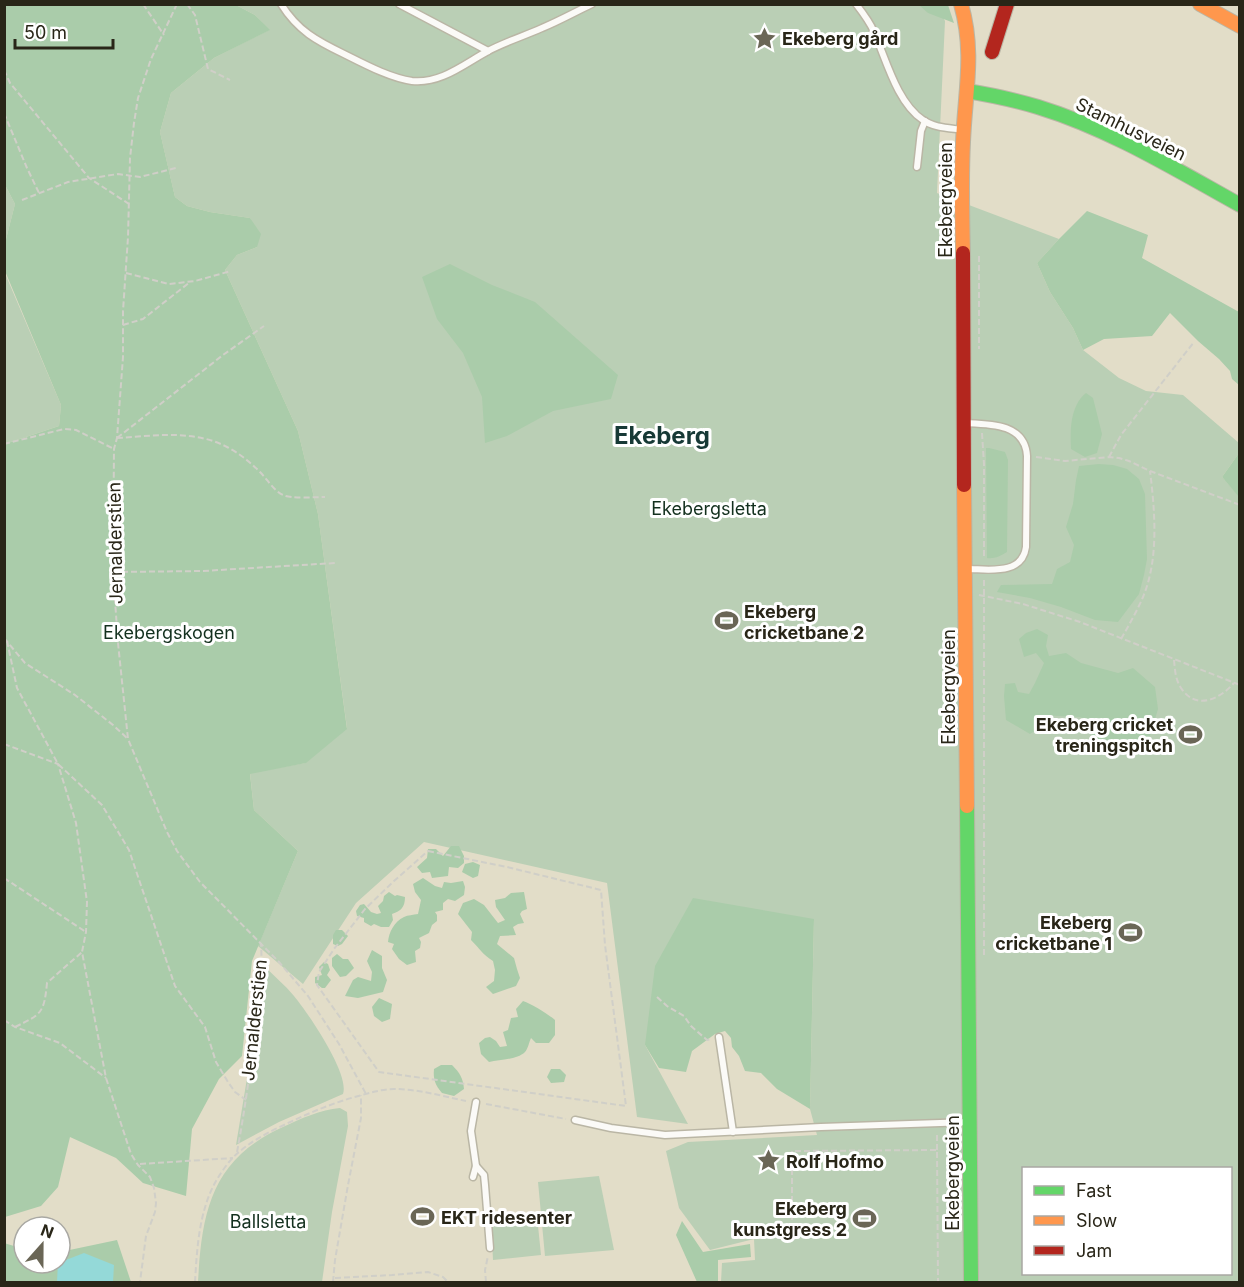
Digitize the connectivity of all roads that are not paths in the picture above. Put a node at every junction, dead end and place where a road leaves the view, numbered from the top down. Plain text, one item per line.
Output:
1 (281, 4) edge
2 (399, 4) edge
3 (592, 4) edge
4 (856, 4) edge
5 (961, 4) edge
6 (1007, 4) edge
7 (1200, 4) edge
8 (1239, 26) edge
9 (488, 51) junction
10 (992, 52) dead end
11 (967, 91) junction
12 (925, 122) junction
13 (963, 130) junction
14 (918, 167) dead end
15 (1239, 205) edge
16 (964, 423) junction
17 (966, 569) junction
18 (719, 1037) road end
19 (476, 1102) dead end
20 (575, 1120) dead end
21 (970, 1122) junction
22 (733, 1132) junction
23 (476, 1166) junction
24 (473, 1177) dead end
25 (490, 1248) road end
26 (971, 1282) edge

1 - 9 lane
2 - 9 lane
3 - 9 lane
4 - 12 lane
5 - 11 street, Ekebergveien
6 - 10 street
7 - 8 street
11 - 13 street, Ekebergveien
11 - 15 street, Stamhusveien
12 - 13 lane
12 - 14 lane, Ekebergveien
13 - 16 street, Ekebergveien
16 - 17 street, Ekebergveien
16 - 17 lane
17 - 21 street, Ekebergveien
18 - 22 lane
19 - 23 lane
20 - 22 lane
21 - 22 lane
21 - 26 street, Ekebergveien
23 - 24 lane
23 - 25 lane

